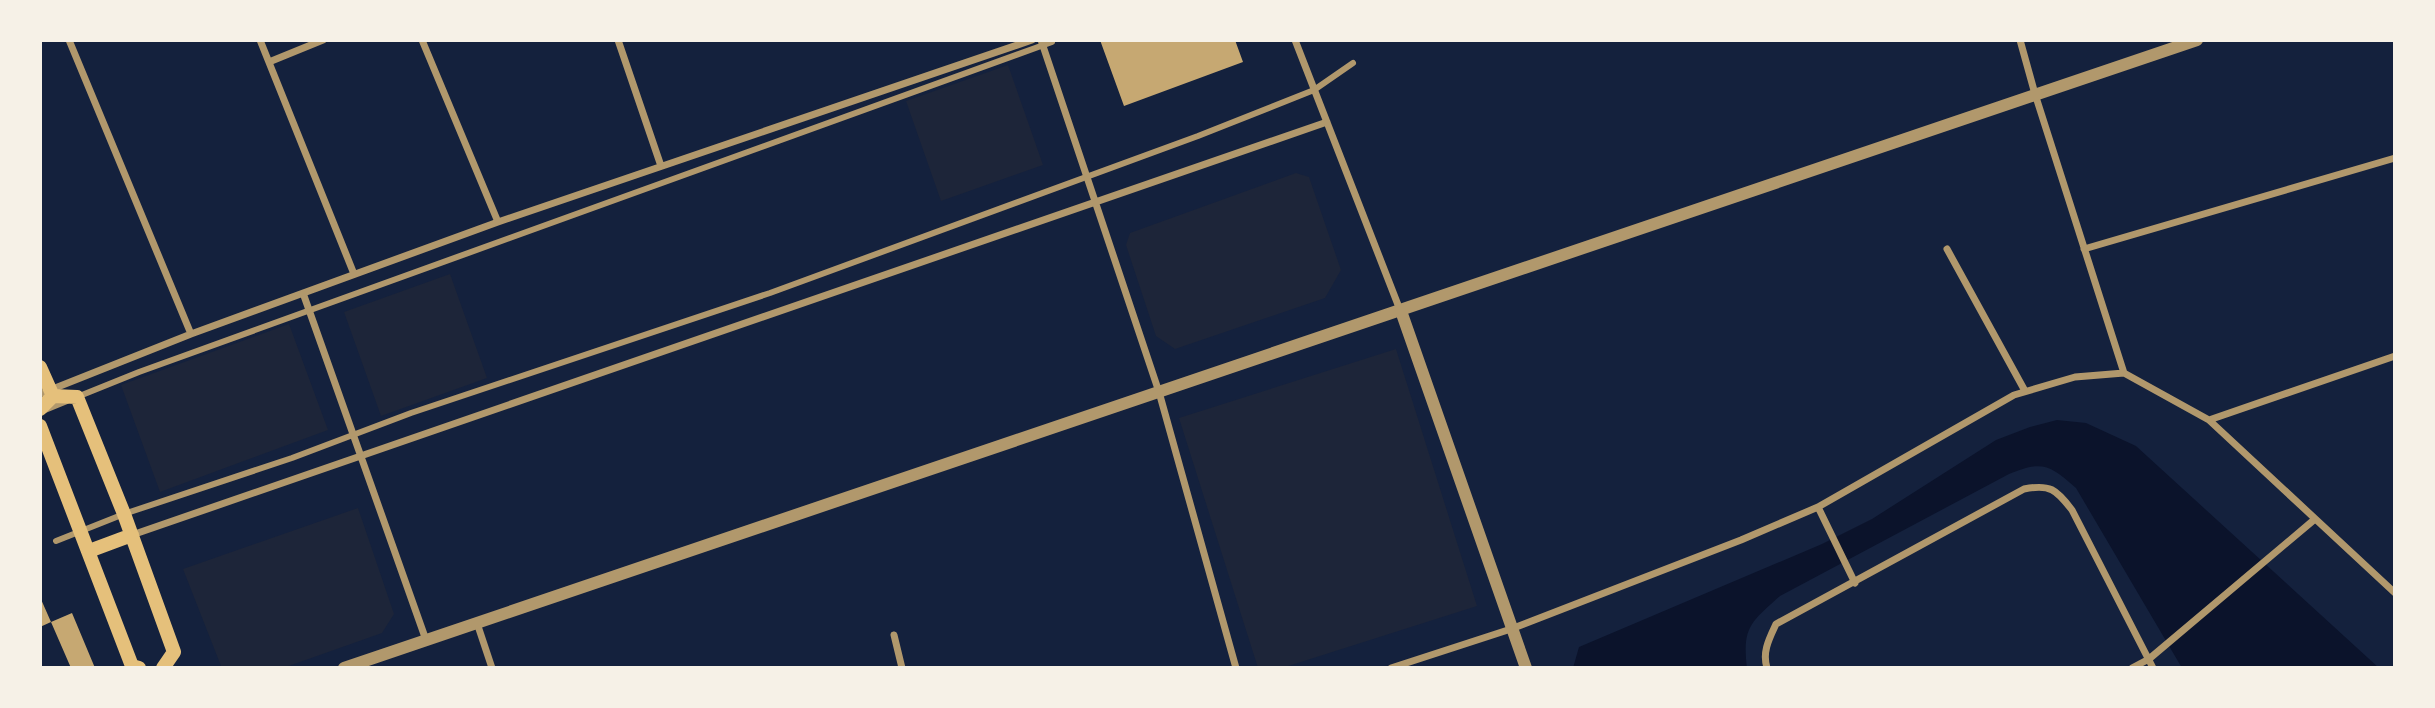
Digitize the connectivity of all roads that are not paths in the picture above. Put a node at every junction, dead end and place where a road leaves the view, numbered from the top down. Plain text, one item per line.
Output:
1 (69, 40) edge
2 (260, 40) edge
3 (323, 40) edge
4 (422, 40) edge
5 (618, 40) edge
6 (1032, 40) edge
7 (1295, 40) edge
8 (2020, 40) edge
9 (2197, 40) edge
10 (1052, 42) edge
11 (1042, 43) edge
12 (269, 62) junction
13 (1353, 63) dead end
14 (1314, 90) junction
15 (2035, 94) junction
16 (1327, 122) junction
17 (2395, 159) edge
18 (661, 166) junction
19 (1085, 176) junction
20 (1096, 202) junction
21 (498, 222) junction
22 (1947, 249) dead end
23 (2084, 249) junction
24 (354, 274) junction
25 (303, 293) junction
26 (310, 311) junction
27 (1401, 311) junction
28 (191, 334) junction
29 (2395, 356) edge
30 (40, 367) edge
31 (2124, 373) junction
32 (2025, 391) junction
33 (48, 393) edge
34 (1159, 393) junction
35 (77, 397) junction
36 (40, 410) edge
37 (2209, 420) junction
38 (40, 426) edge
39 (353, 433) junction
40 (361, 456) junction
41 (1818, 507) junction
42 (124, 514) junction
43 (2315, 519) junction
44 (81, 530) junction
45 (132, 535) junction
46 (56, 541) dead end
47 (89, 551) junction
48 (1855, 583) junction
49 (2395, 593) edge
50 (477, 623) junction
51 (1511, 629) junction
52 (894, 635) dead end
53 (426, 640) junction
54 (2150, 659) junction
55 (139, 668) edge
56 (163, 668) edge
57 (344, 668) edge
58 (492, 668) edge
59 (902, 668) edge
60 (1236, 668) edge
61 (1391, 668) edge
62 (1526, 668) edge
63 (1768, 668) edge
64 (2132, 668) edge
65 (2153, 668) edge

1 - 28 street
2 - 12 street
3 - 12 street
4 - 21 street
5 - 18 street
6 - 18 street
7 - 14 street
8 - 15 street
9 - 15 street
10 - 11 street
11 - 19 street
11 - 26 street
12 - 24 street
13 - 14 street
14 - 16 street
14 - 19 street
15 - 23 street
15 - 27 street
16 - 20 street
16 - 27 street
17 - 23 street
18 - 21 street
19 - 20 street
19 - 39 street
20 - 34 street
20 - 40 street
21 - 24 street
22 - 32 street
23 - 31 street
24 - 25 street
25 - 26 street
25 - 28 street
26 - 35 street
26 - 39 street
27 - 34 street
27 - 51 street
28 - 33 street
29 - 37 street
30 - 33 main road
31 - 32 street
31 - 37 street
32 - 41 street
33 - 35 main road
33 - 36 main road
34 - 50 street
34 - 60 street
35 - 36 street
35 - 42 main road
37 - 43 street
38 - 44 main road
39 - 40 street
39 - 42 street
40 - 45 street
40 - 53 street
41 - 48 street
41 - 51 street
42 - 44 street
42 - 45 main road
43 - 49 street
43 - 54 street
44 - 46 street
44 - 47 main road
45 - 47 main road
45 - 56 main road
47 - 55 main road
48 - 54 street
48 - 63 street
50 - 53 street
50 - 58 street
51 - 61 street
51 - 62 street
52 - 59 street
53 - 57 street
54 - 64 street
54 - 65 street

